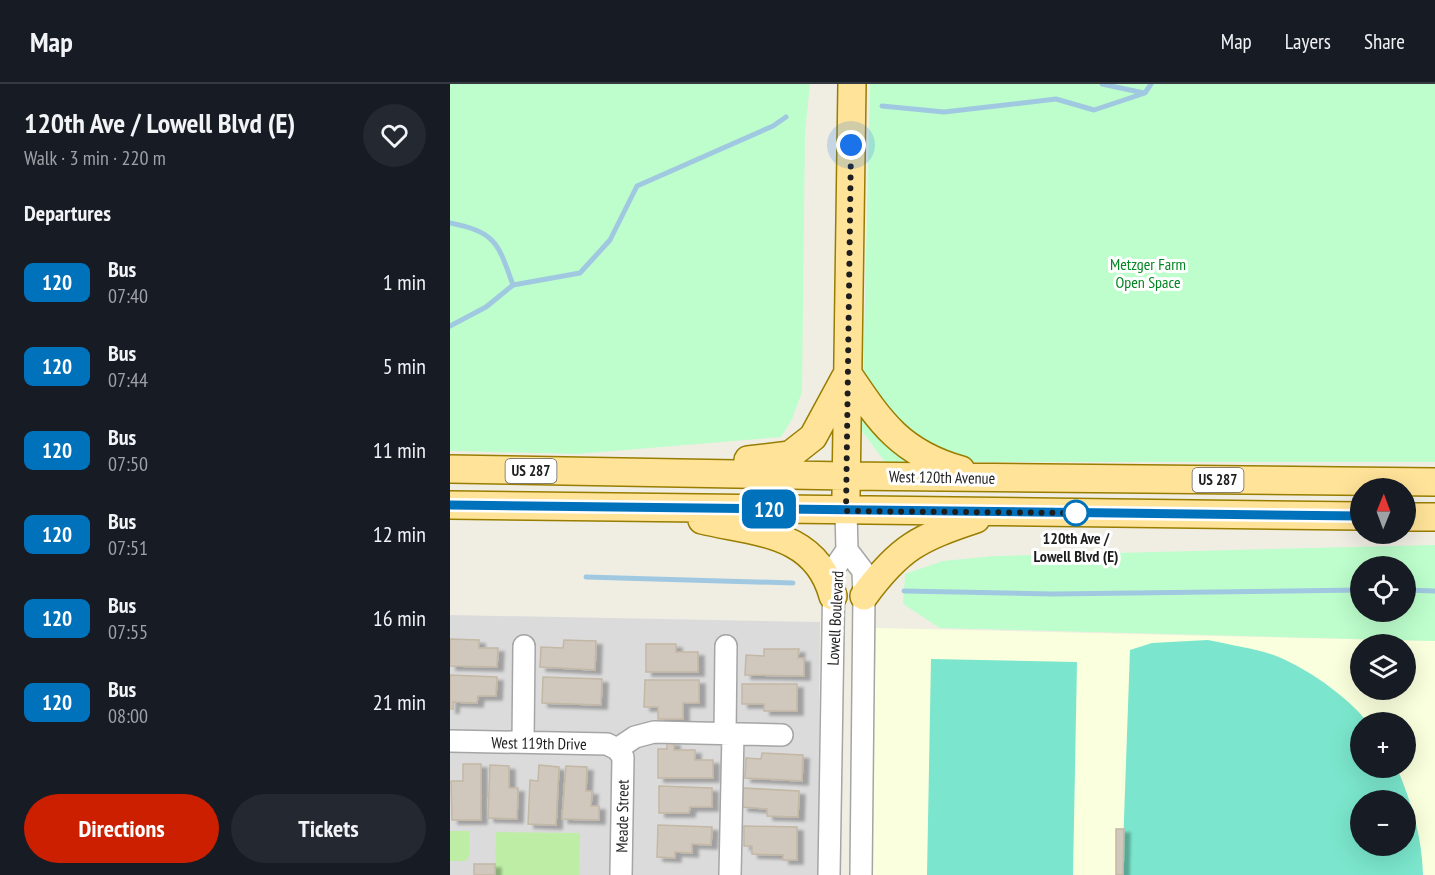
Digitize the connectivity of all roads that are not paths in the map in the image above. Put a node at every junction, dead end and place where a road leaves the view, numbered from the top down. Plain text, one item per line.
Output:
1 (852, 84) edge
2 (848, 374) junction
3 (450, 469) edge
4 (612, 473) junction
5 (846, 476) junction
6 (988, 477) junction
7 (1435, 482) edge
8 (450, 505) edge
9 (648, 508) junction
10 (846, 511) junction
11 (998, 512) junction
12 (1350, 516) edge
13 (1416, 517) edge
14 (1435, 517) edge
15 (847, 550) junction
16 (832, 596) junction
17 (864, 596) junction
18 (524, 646) dead end
19 (726, 646) dead end
20 (729, 734) junction
21 (782, 735) dead end
22 (450, 741) edge
23 (523, 742) junction
24 (620, 753) junction
25 (621, 875) edge
26 (730, 875) edge
27 (829, 875) edge
28 (861, 875) edge

1 - 2 main road
2 - 4 main road
2 - 5 main road
2 - 6 main road
3 - 4 main road, West 120th Avenue / US 287
4 - 5 main road, West 120th Avenue / US 287
5 - 6 main road, West 120th Avenue / US 287
5 - 10 main road
6 - 7 main road, West 120th Avenue / US 287
8 - 9 main road, West 120th Avenue / US 287
9 - 10 main road, West 120th Avenue / US 287
9 - 16 main road
10 - 11 main road, West 120th Avenue / US 287
10 - 15 street
11 - 12 main road, West 120th Avenue / US 287
11 - 17 main road
13 - 14 main road
15 - 16 street, Lowell Boulevard
15 - 17 street, Lowell Boulevard
16 - 27 street, Lowell Boulevard
17 - 28 street, Lowell Boulevard
18 - 23 street
19 - 20 street
20 - 21 street
20 - 24 street
20 - 26 street
22 - 23 street, West 119th Drive
23 - 24 street, West 119th Drive
24 - 25 street, Meade Street

